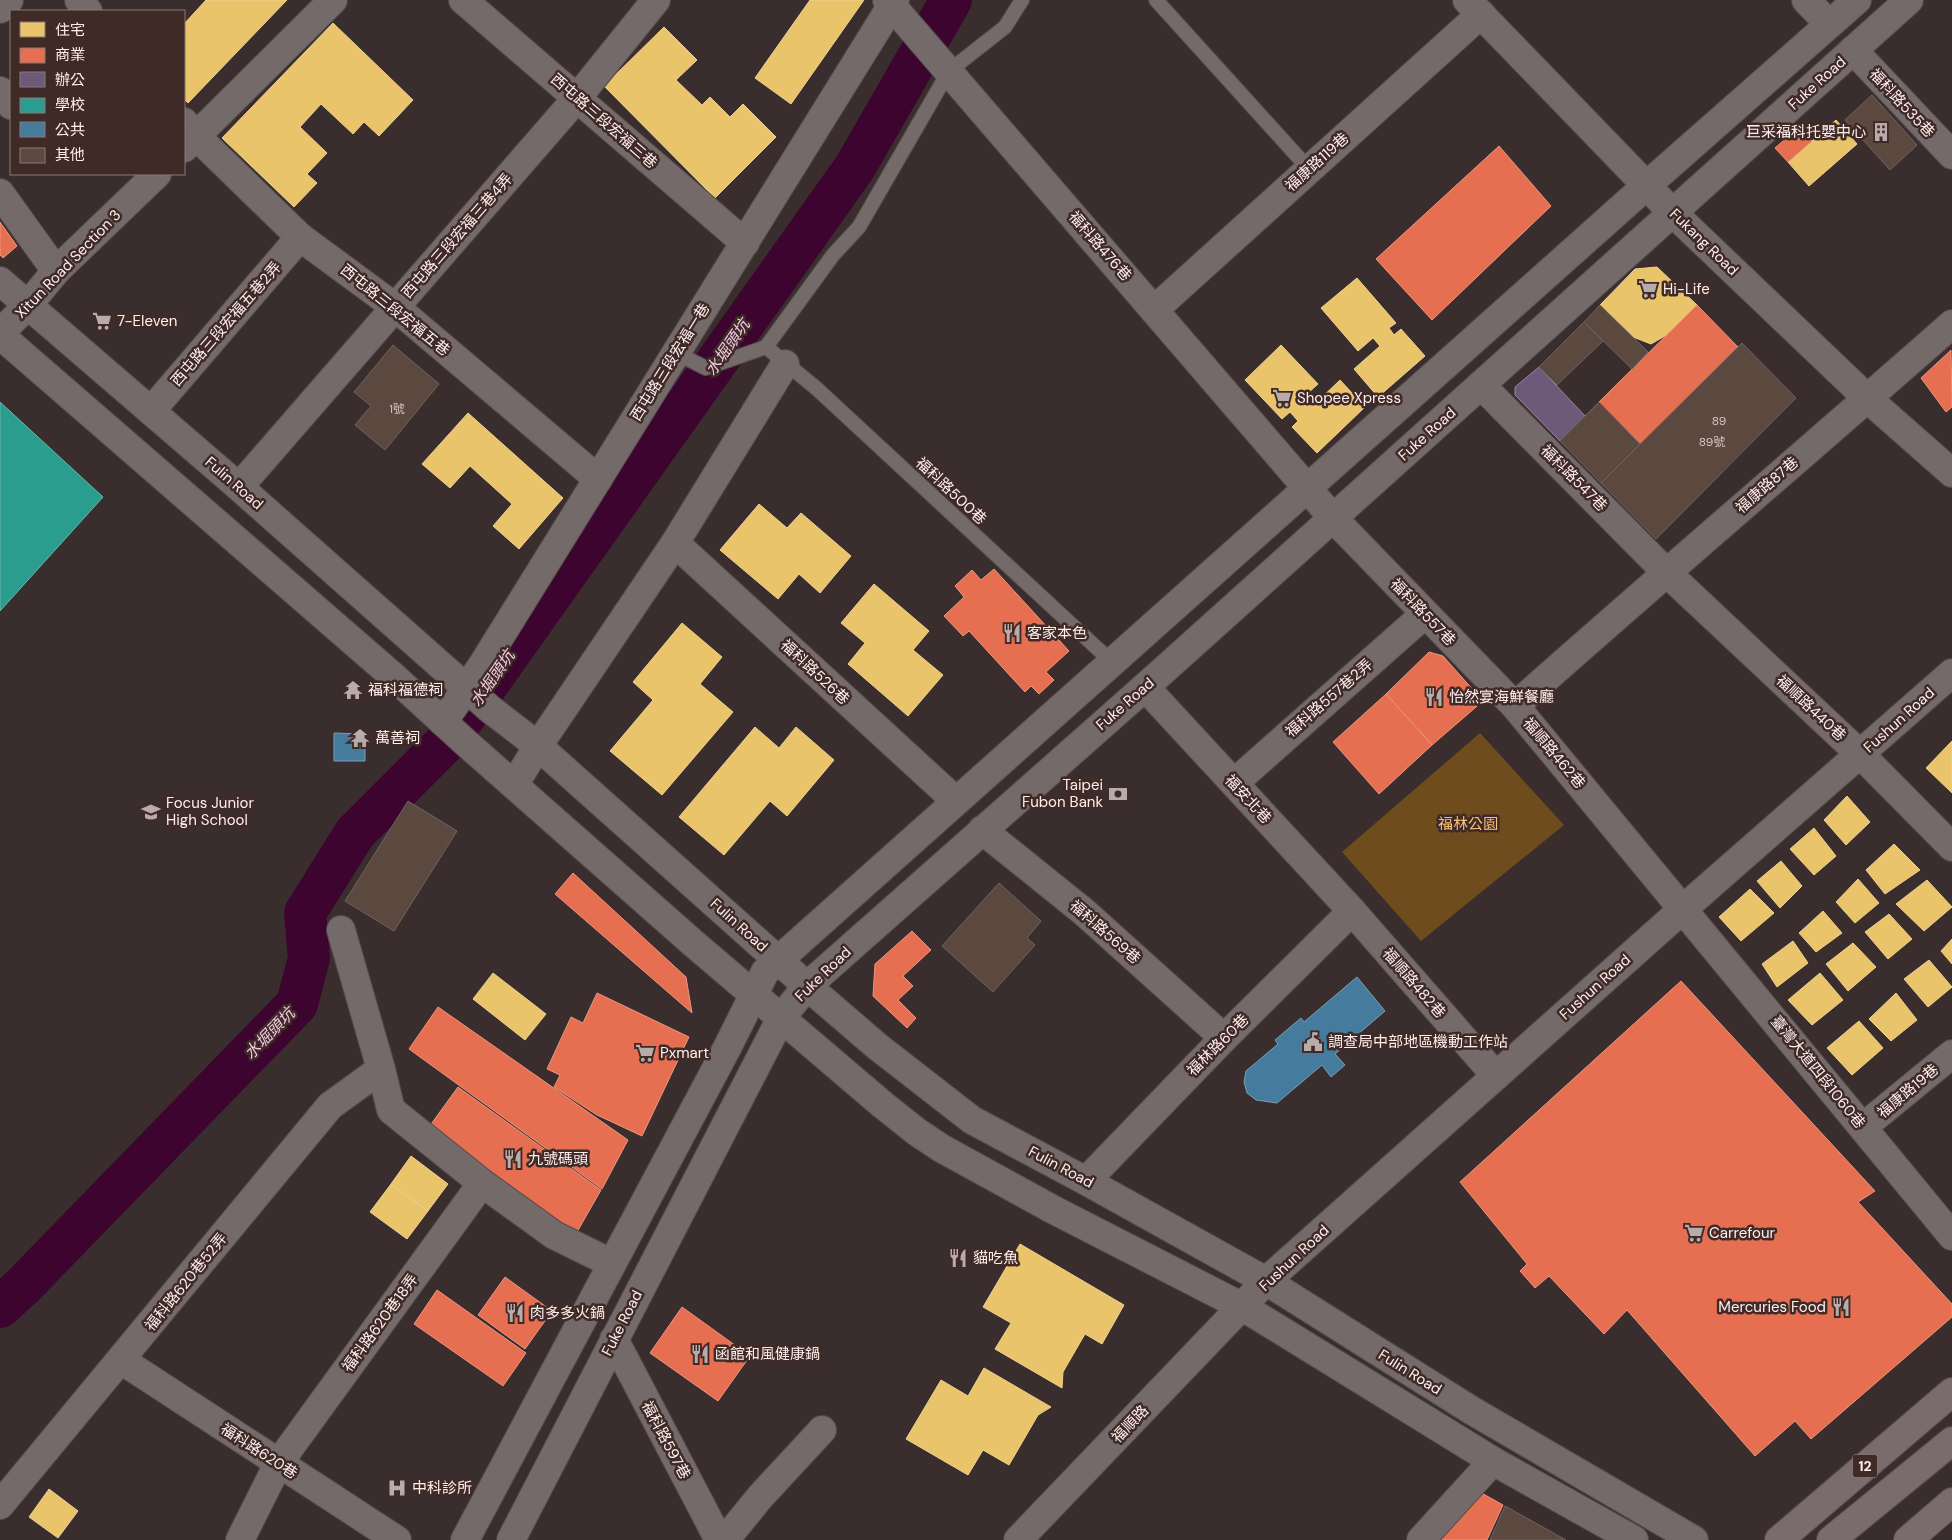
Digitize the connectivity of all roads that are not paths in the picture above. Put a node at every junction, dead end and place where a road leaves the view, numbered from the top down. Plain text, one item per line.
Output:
1 (9, 0) edge
2 (79, 0) edge
3 (333, 0) edge
4 (463, 0) edge
5 (656, 0) edge
6 (1022, 0) edge
7 (1156, 0) edge
8 (1806, 0) edge
9 (1857, 0) edge
10 (1909, 0) edge
11 (893, 4) edge
12 (1474, 7) edge
13 (0, 9) edge
14 (87, 10) edge
15 (1829, 24) junction
16 (1853, 50) junction
17 (948, 70) junction
18 (0, 91) edge
19 (577, 98) junction
20 (10, 104) edge
21 (188, 135) edge
22 (1952, 155) edge
23 (1309, 169) junction
24 (156, 175) edge
25 (1646, 186) junction
26 (0, 193) edge
27 (1673, 213) junction
28 (300, 237) junction
29 (745, 243) junction
30 (56, 271) junction
31 (0, 281) edge
32 (28, 305) junction
33 (395, 307) junction
34 (1154, 310) junction
35 (1952, 324) edge
36 (0, 334) edge
37 (676, 353) junction
38 (776, 355) junction
39 (1481, 385) junction
40 (1868, 399) junction
41 (151, 411) junction
42 (1952, 473) edge
43 (598, 479) junction
44 (239, 487) junction
45 (1307, 488) junction
46 (1332, 517) junction
47 (675, 543) junction
48 (1666, 572) junction
49 (1425, 614) junction
50 (1112, 662) junction
51 (1952, 673) edge
52 (1145, 687) junction
53 (466, 688) junction
54 (1515, 706) junction
55 (443, 722) junction
56 (538, 746) junction
57 (1860, 754) junction
58 (1234, 783) junction
59 (514, 785) junction
60 (956, 801) junction
61 (982, 830) junction
62 (1952, 847) edge
63 (1683, 909) junction
64 (1352, 911) junction
65 (341, 930) dead end
66 (779, 960) junction
67 (807, 986) junction
68 (753, 995) junction
69 (781, 1018) junction
70 (1224, 1038) junction
71 (1952, 1054) edge
72 (382, 1069) junction
73 (1496, 1076) junction
74 (1863, 1127) junction
75 (1086, 1181) junction
76 (482, 1183) junction
77 (1952, 1236) edge
78 (611, 1263) junction
79 (1266, 1281) junction
80 (1243, 1307) junction
81 (614, 1339) junction
82 (121, 1360) junction
83 (1952, 1392) edge
84 (822, 1430) dead end
85 (1952, 1441) edge
86 (1493, 1460) junction
87 (278, 1464) junction
88 (1952, 1502) edge
89 (0, 1505) edge
90 (240, 1540) edge
91 (397, 1540) edge
92 (465, 1540) edge
93 (511, 1540) edge
94 (719, 1540) edge
95 (725, 1540) edge
96 (1018, 1540) edge
97 (1421, 1540) edge
98 (1634, 1540) edge
99 (1694, 1540) edge
100 (1778, 1540) edge
101 (1831, 1540) edge
102 (1908, 1540) edge

1 - 13 street
2 - 14 street
3 - 21 street
4 - 19 street, 西屯路三段宏福三巷
5 - 19 street, 西屯路三段宏福三巷4弄
6 - 17 lane
7 - 23 lane
8 - 15 street
9 - 15 street
10 - 16 street, Fuke Road
11 - 17 street, 福科路476巷
11 - 29 street, 西屯路三段宏福一巷
12 - 23 street, 福康路119巷
12 - 25 street, Fukang Road
15 - 25 street
16 - 22 street, 福科路535巷
16 - 27 street, Fuke Road
17 - 34 street, 福科路476巷
17 - 38 lane
18 - 20 street
19 - 29 street, 西屯路三段宏福三巷
19 - 33 street, 西屯路三段宏福三巷4弄
21 - 28 street, 西屯路三段宏福五巷
23 - 34 street, 福康路119巷
24 - 30 street, Xitun Road Section 3
25 - 27 street, Fukang Road
25 - 45 street
26 - 30 street
27 - 39 street, Fuke Road
27 - 40 street, Fukang Road
28 - 33 street, 西屯路三段宏福五巷
28 - 41 street, 西屯路三段宏福五巷2弄
29 - 37 street, 西屯路三段宏福一巷
30 - 32 street, Xitun Road Section 3
31 - 32 street, Fulin Road
32 - 36 street, Xitun Road Section 3
32 - 41 street, Fulin Road
33 - 43 street, 西屯路三段宏福五巷
33 - 44 street, 西屯路三段宏福三巷4弄
34 - 45 street, 福科路476巷
35 - 40 street, 福康路87巷
36 - 55 street
37 - 38 lane
37 - 43 street, 西屯路三段宏福一巷
38 - 47 street
38 - 50 lane, 福科路500巷
39 - 46 street, Fuke Road
39 - 48 street, 福科路547巷
40 - 42 street, Fukang Road
40 - 48 street, 福康路87巷
41 - 44 street, Fulin Road
43 - 53 street, 西屯路三段宏福一巷
44 - 53 street, Fulin Road
45 - 46 street, 福科路557巷
45 - 50 street
46 - 49 street, 福科路557巷
46 - 52 street, Fuke Road
47 - 56 street
47 - 60 street, 福科路526巷
48 - 54 street, 福順路462巷
48 - 57 street, 福順路440巷
49 - 54 street, 福科路557巷
49 - 58 street, 福科路557巷2弄
50 - 60 street
51 - 57 street, Fushun Road
52 - 58 street, 福安北巷
52 - 61 street, Fuke Road
53 - 55 street, 西屯路三段宏福一巷
53 - 56 street, Fulin Road
54 - 63 street, 福順路462巷
55 - 59 street
56 - 59 street
56 - 66 street, Fulin Road
57 - 62 street, 福順路440巷
57 - 63 street, Fushun Road
58 - 64 street, 福安北巷
59 - 68 street
60 - 66 street
61 - 67 street, Fuke Road
61 - 70 street, 福科路569巷
63 - 73 street, Fushun Road
63 - 74 street, 臺灣大道四段1060巷
64 - 70 street, 福林路60巷
64 - 73 street, 福順路482巷
65 - 72 street
66 - 67 street, Fulin Road
66 - 68 street
67 - 69 street, Fuke Road
67 - 75 street, Fulin Road
68 - 69 street
68 - 78 street
69 - 80 street
69 - 81 street, Fuke Road
70 - 75 street, 福林路60巷
71 - 74 street, 福康路19巷
72 - 76 street
72 - 82 street, 福科路620巷52弄
73 - 79 street, Fushun Road
74 - 77 street, 臺灣大道四段1060巷
75 - 79 street, Fulin Road
76 - 78 street
76 - 87 street, 福科路620巷18弄
78 - 92 street
79 - 80 street, Fushun Road
79 - 99 street, Fulin Road
80 - 86 street
80 - 96 street, 福順路
81 - 93 street, Fuke Road
81 - 94 street, 福科路597巷
82 - 87 street, 福科路620巷
82 - 89 street, 福科路620巷52弄
83 - 100 main road, 12
84 - 95 street
85 - 101 main road, 12
86 - 97 street
86 - 98 street
87 - 90 street, 福科路620巷18弄
87 - 91 street, 福科路620巷
88 - 102 main road

